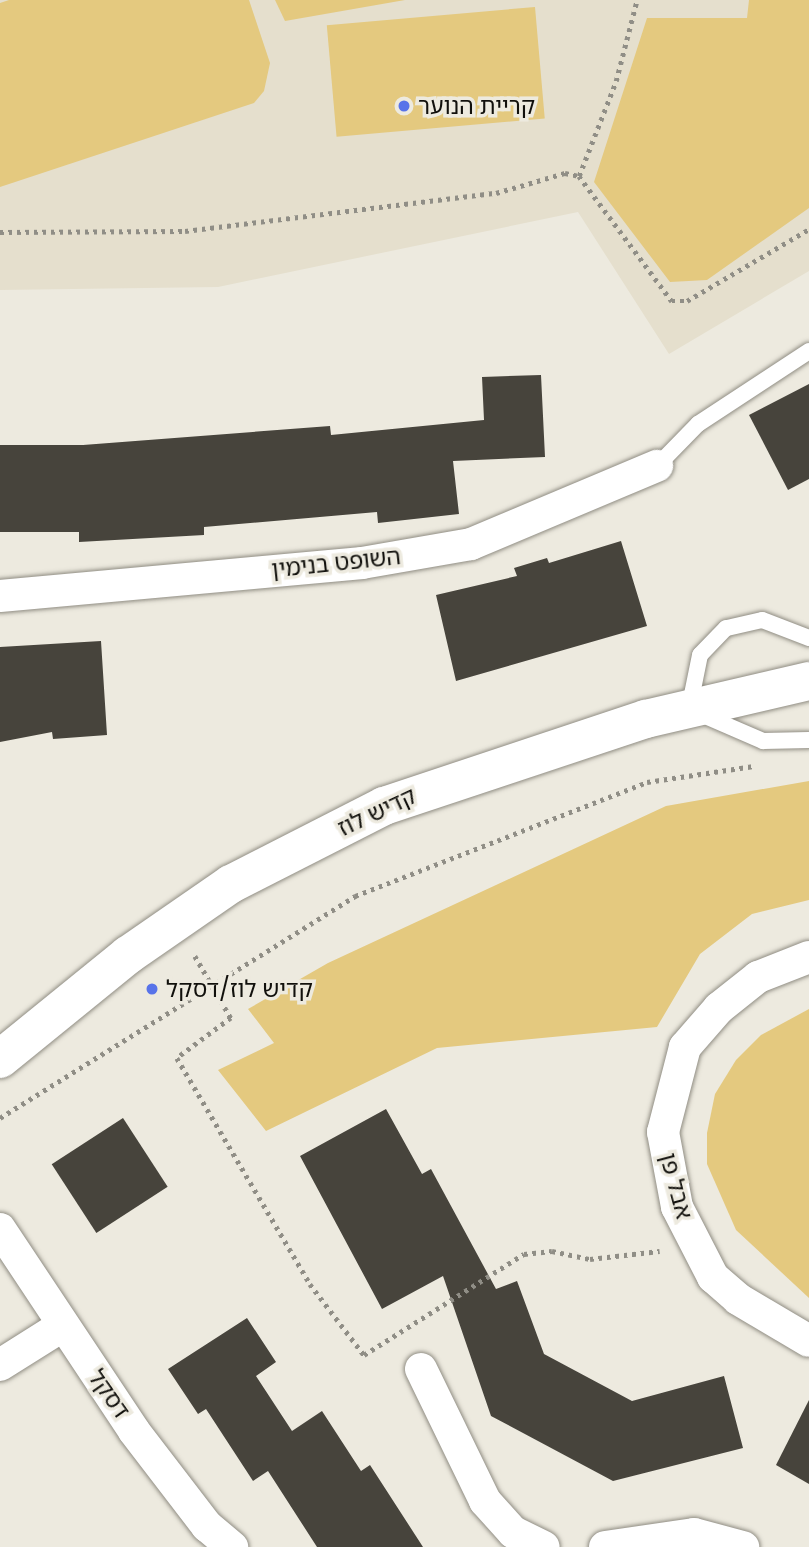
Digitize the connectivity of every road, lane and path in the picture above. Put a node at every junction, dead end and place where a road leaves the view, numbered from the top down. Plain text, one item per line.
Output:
1 (637, 0) edge
2 (579, 176) junction
3 (809, 229) edge
4 (0, 232) edge
5 (809, 351) edge
6 (657, 466) joint
7 (0, 596) edge
8 (809, 638) edge
9 (809, 681) edge
10 (689, 709) junction
11 (809, 740) edge
12 (765, 763) dead end
13 (174, 924) junction
14 (809, 957) edge
15 (213, 984) junction
16 (0, 1059) edge
17 (0, 1118) edge
18 (0, 1229) edge
19 (696, 1248) junction
20 (61, 1326) junction
21 (809, 1341) edge
22 (0, 1365) edge
23 (421, 1369) dead end
24 (232, 1547) edge
25 (544, 1547) edge
26 (605, 1547) edge
27 (743, 1547) edge

1 - 2 path
2 - 3 path
2 - 4 path
5 - 6 lane
6 - 7 street, השופט בנימין
8 - 10 lane
9 - 10 street, קדיש לוז
10 - 11 lane
10 - 13 street, קדיש לוז
12 - 15 path
13 - 15 path
13 - 16 street, קדיש לוז
14 - 19 street, אבל פן
15 - 17 path
15 - 19 path
18 - 20 street, דסקל
19 - 21 street, אבל פן
20 - 22 street
20 - 24 street, דסקל
23 - 25 street
26 - 27 street

